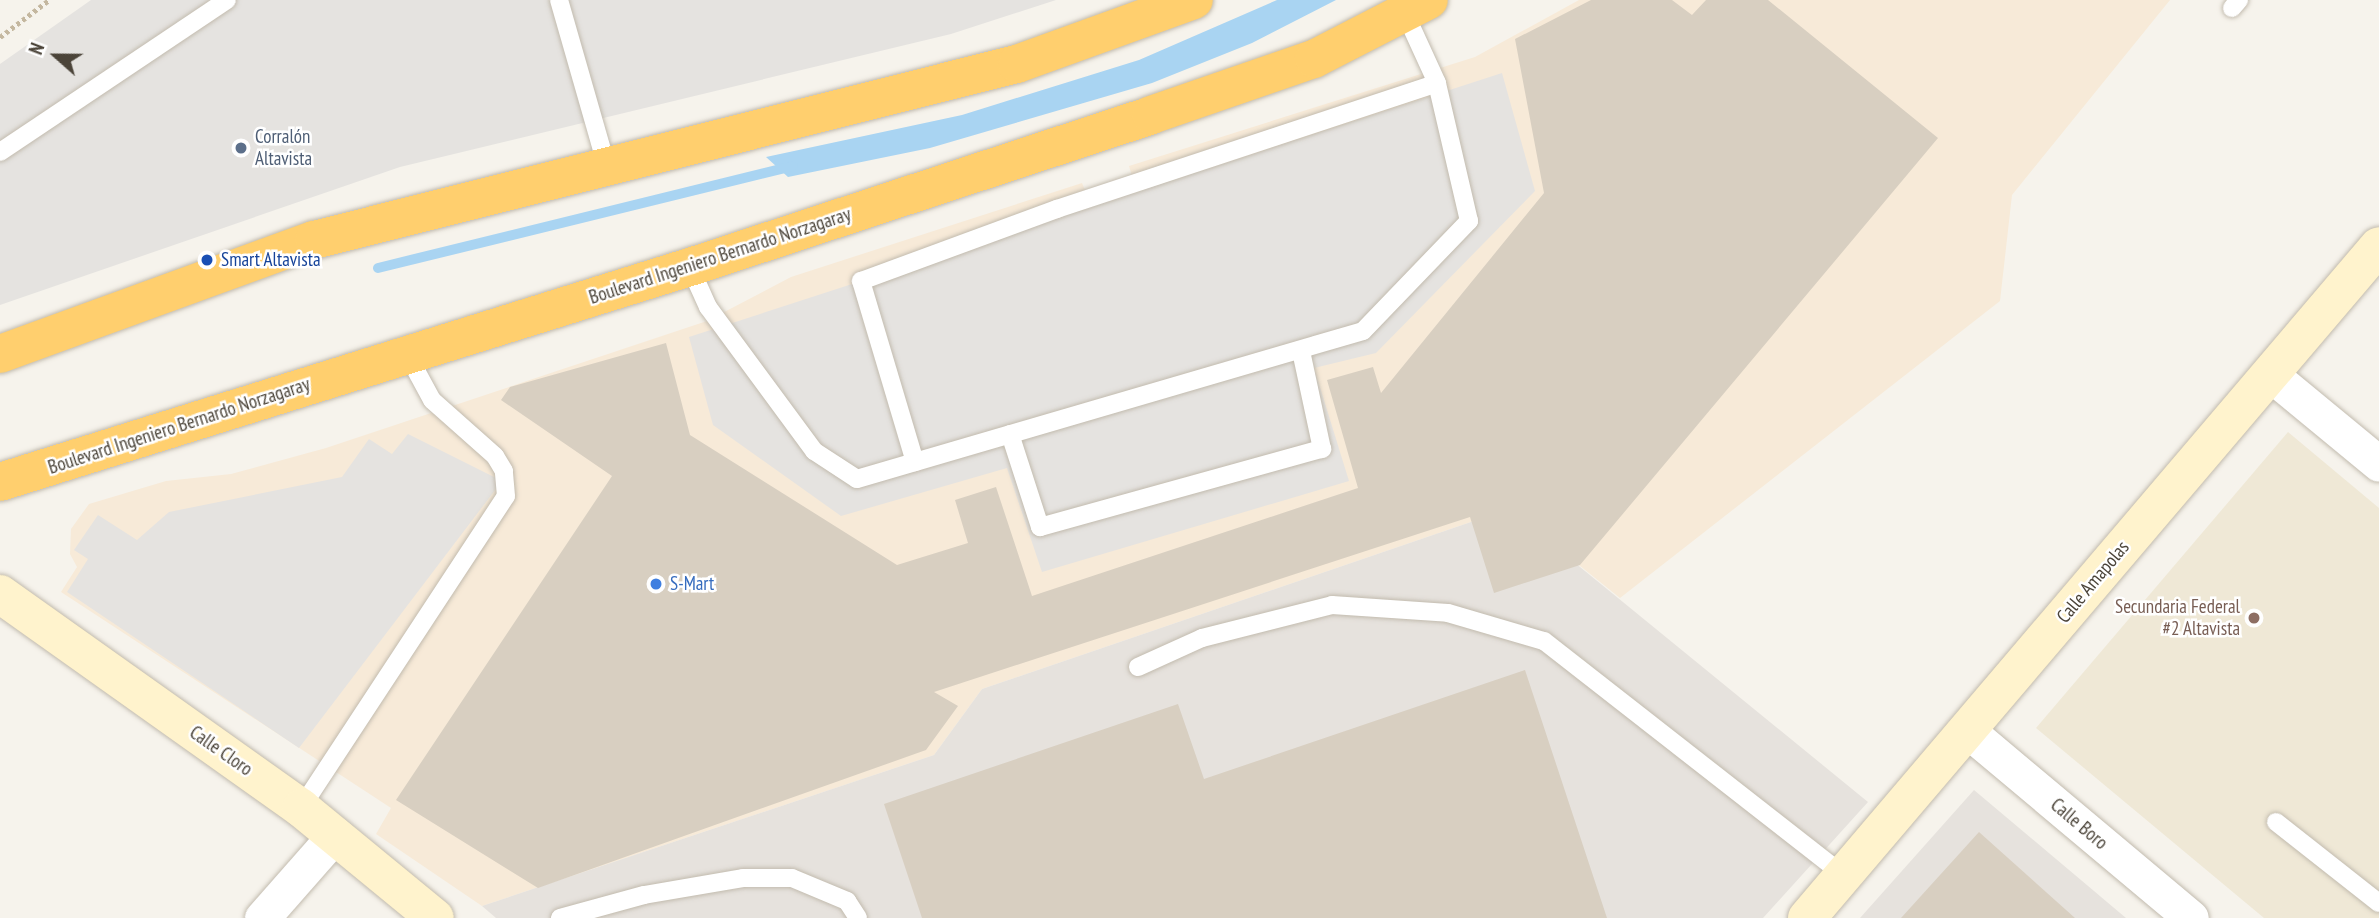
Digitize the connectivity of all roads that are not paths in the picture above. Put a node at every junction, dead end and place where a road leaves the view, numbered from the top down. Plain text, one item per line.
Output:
1 (227, 0) edge
2 (559, 0) edge
3 (1194, 0) edge
4 (1417, 7) edge
5 (1437, 83) junction
6 (0, 152) edge
7 (606, 164) junction
8 (2379, 246) edge
9 (690, 267) junction
10 (1301, 351) junction
11 (0, 354) edge
12 (407, 354) junction
13 (2270, 374) junction
14 (1010, 434) junction
15 (915, 462) junction
16 (2379, 464) edge
17 (0, 482) edge
18 (0, 594) edge
19 (1138, 667) dead end
20 (1967, 730) junction
21 (302, 808) junction
22 (2276, 822) dead end
23 (335, 835) junction
24 (1844, 874) junction
25 (2379, 903) edge
26 (592, 913) edge
27 (261, 918) edge
28 (435, 918) edge
29 (560, 918) edge
30 (858, 918) edge
31 (1807, 918) edge
32 (2191, 918) edge

1 - 6 lane
2 - 7 lane
3 - 7 highway
4 - 5 lane
4 - 9 highway, Boulevard Ingeniero Bernardo Norzagaray
5 - 10 lane
5 - 15 lane
7 - 11 highway
8 - 13 street, Calle Amapolas
9 - 12 highway, Boulevard Ingeniero Bernardo Norzagaray
9 - 15 lane
10 - 14 lane
10 - 14 lane
12 - 17 highway, Boulevard Ingeniero Bernardo Norzagaray
12 - 21 lane
13 - 16 street
13 - 20 street, Calle Amapolas
14 - 15 lane
18 - 21 street, Calle Cloro
19 - 24 lane
20 - 24 street, Calle Amapolas
20 - 32 street, Calle Boro
21 - 23 street, Calle Cloro
22 - 25 lane
23 - 27 street
23 - 28 street, Calle Cloro
24 - 31 street, Calle Amapolas
26 - 29 lane
26 - 30 lane

